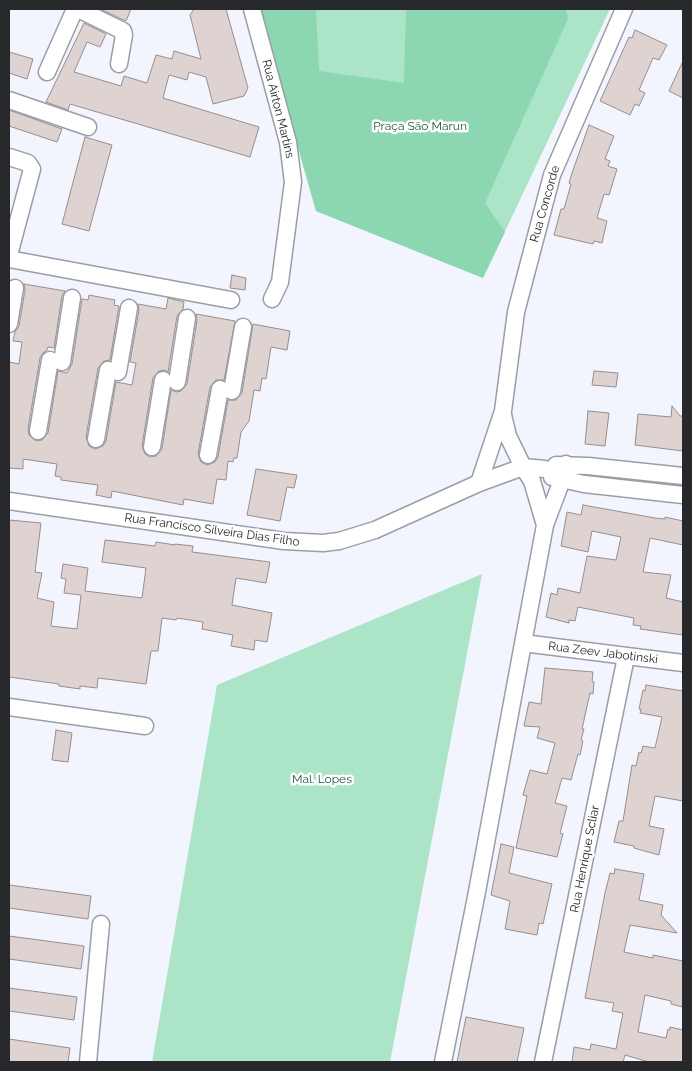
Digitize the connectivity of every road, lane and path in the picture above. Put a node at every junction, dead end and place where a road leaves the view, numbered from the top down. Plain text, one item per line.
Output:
1 (77, 9) edge
2 (252, 9) edge
3 (624, 9) edge
4 (119, 64) dead end
5 (47, 72) dead end
6 (9, 100) edge
7 (88, 127) dead end
8 (9, 157) edge
9 (9, 255) edge
10 (9, 259) edge
11 (15, 288) dead end
12 (72, 298) dead end
13 (272, 298) dead end
14 (231, 300) dead end
15 (129, 308) dead end
16 (187, 318) dead end
17 (9, 324) edge
18 (243, 327) dead end
19 (503, 411) junction
20 (38, 431) dead end
21 (96, 439) dead end
22 (152, 447) dead end
23 (208, 455) dead end
24 (523, 467) junction
25 (564, 472) junction
26 (683, 476) edge
27 (479, 483) junction
28 (683, 495) edge
29 (9, 501) edge
30 (545, 525) junction
31 (523, 643) junction
32 (626, 656) junction
33 (683, 663) edge
34 (9, 707) edge
35 (145, 726) dead end
36 (101, 924) dead end
37 (88, 1062) edge
38 (443, 1062) edge
39 (544, 1062) edge

1 - 4 street
1 - 5 street
2 - 13 street, Rua Airton Martins
3 - 19 street, Rua Concorde
6 - 7 street
8 - 9 street
10 - 14 street
11 - 17 street
12 - 20 street
15 - 21 street
16 - 22 street
18 - 23 street
19 - 24 street, Rua Concorde
19 - 27 street, Rua Concorde
24 - 25 street
24 - 27 street, Rua Francisco Silveira Dias Filho
24 - 30 street, Rua Concorde
25 - 26 street
25 - 28 street
25 - 30 street
27 - 29 street, Rua Francisco Silveira Dias Filho
30 - 31 street
31 - 32 street, Rua Zeev Jabotinski
31 - 38 street
32 - 33 street, Rua Zeev Jabotinski
32 - 39 street, Rua Henrique Scliar
34 - 35 street
36 - 37 street

